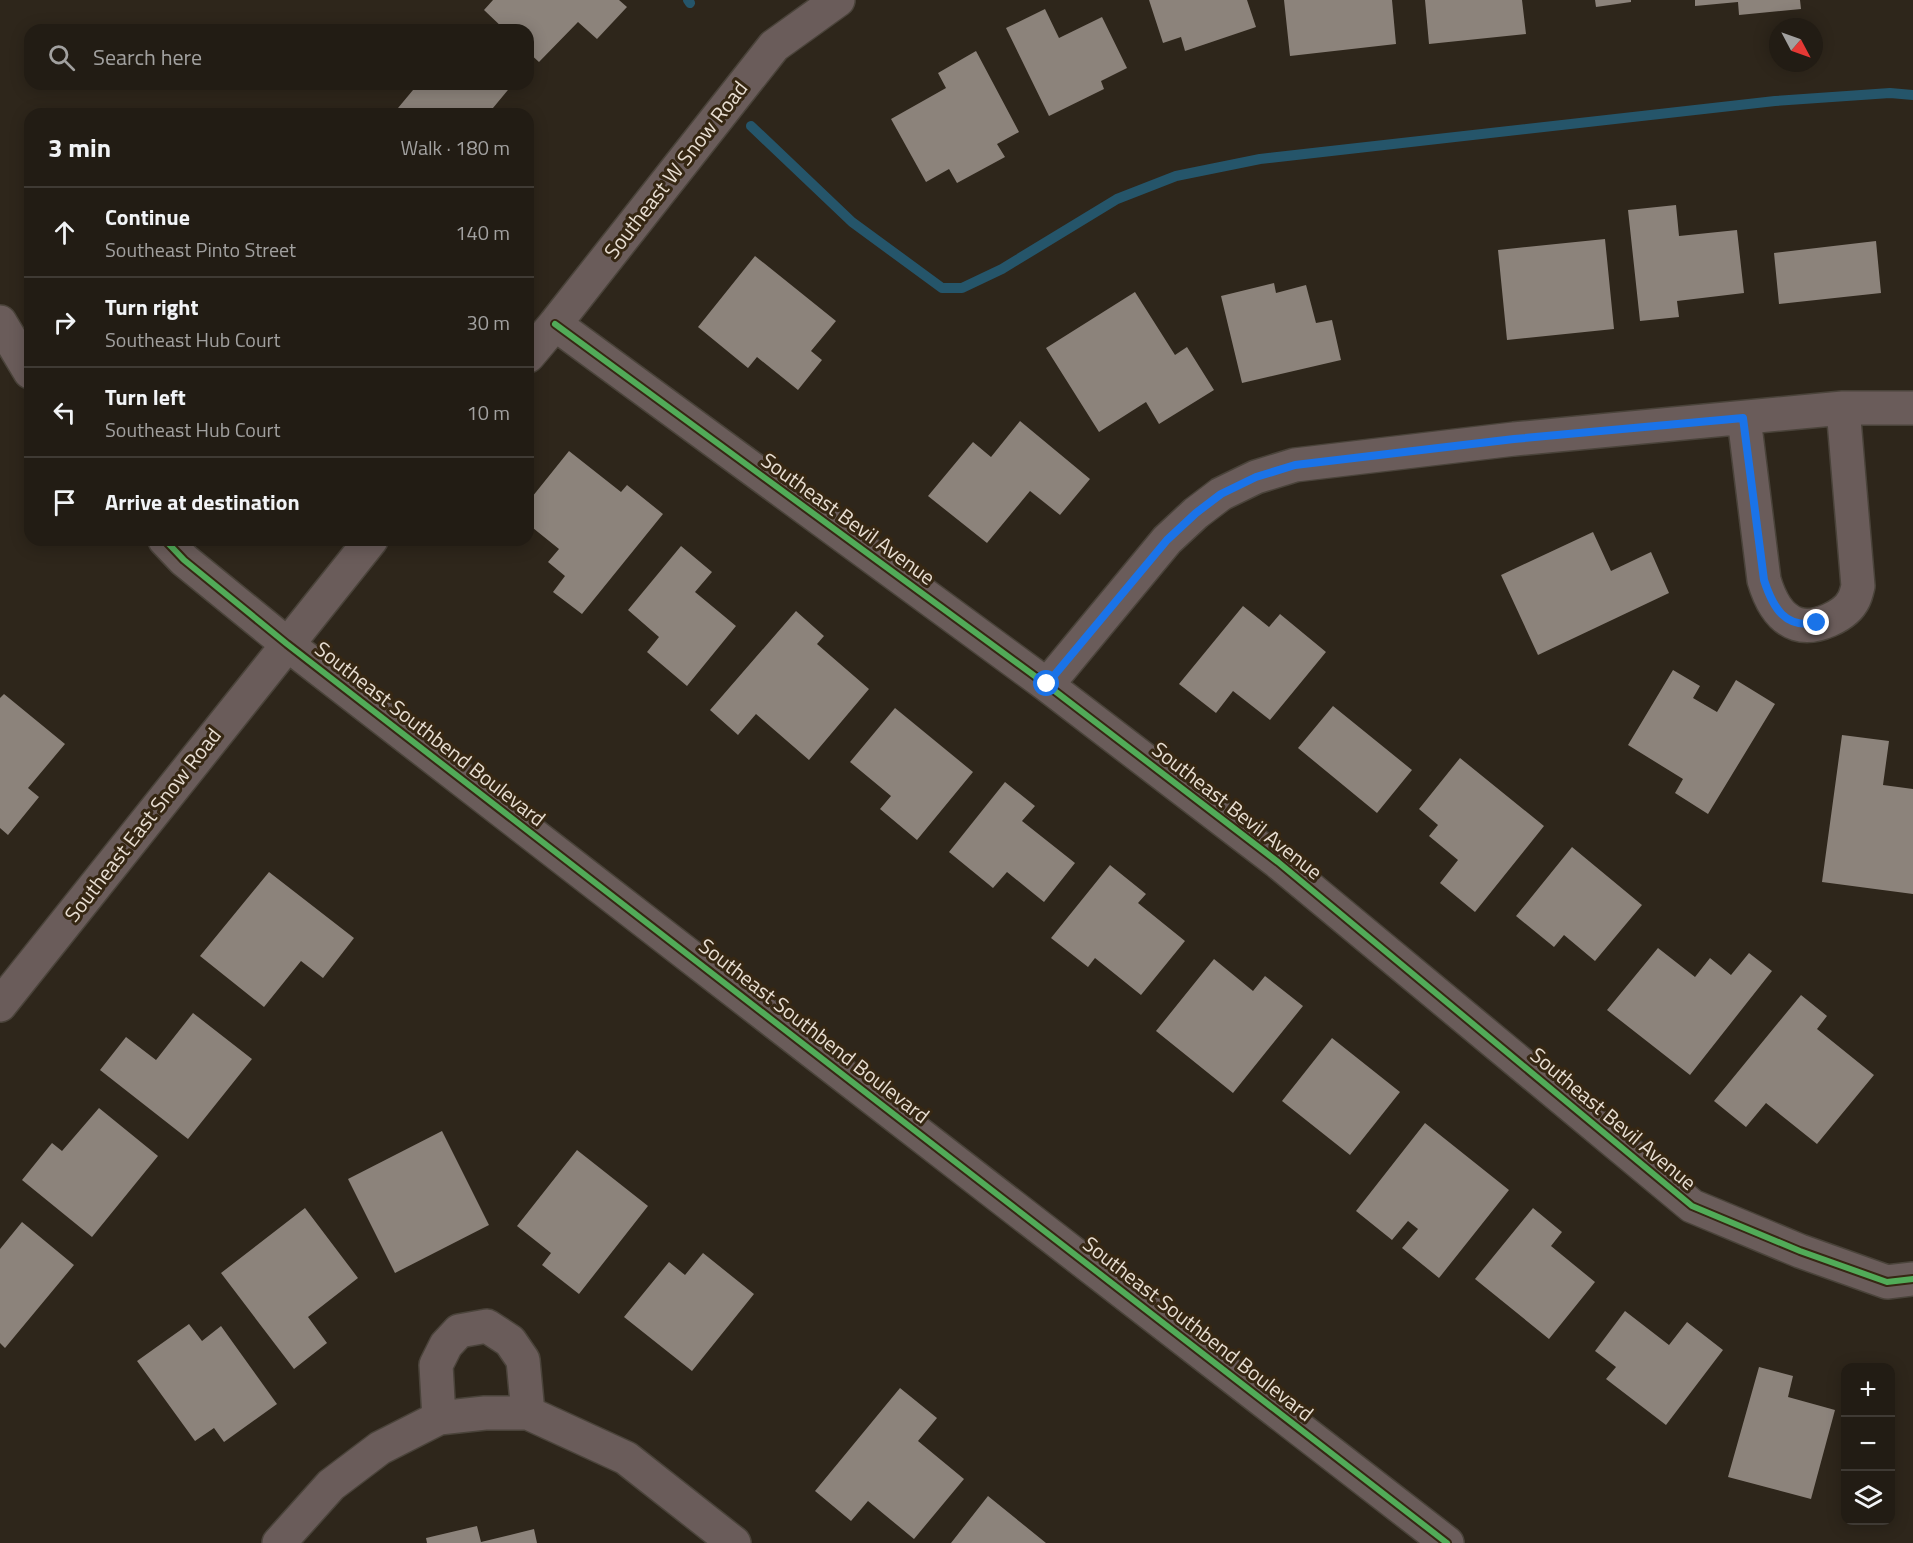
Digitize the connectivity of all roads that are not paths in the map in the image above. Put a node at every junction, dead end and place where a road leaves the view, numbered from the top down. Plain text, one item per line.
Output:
1 (838, 0) edge
2 (0, 322) edge
3 (555, 324) junction
4 (534, 349) edge
5 (24, 362) edge
6 (1844, 408) junction
7 (1913, 408) edge
8 (1743, 418) junction
9 (171, 546) edge
10 (366, 546) edge
11 (287, 644) junction
12 (1047, 684) junction
13 (0, 1005) edge
14 (1913, 1279) edge
15 (528, 1413) junction
16 (440, 1418) junction
17 (279, 1543) edge
18 (734, 1543) edge
19 (1448, 1543) edge

1 - 3 street, Southeast W Snow Road
2 - 5 street
3 - 4 street, Southeast W Snow Road
3 - 12 street, Southeast Bevil Avenue
6 - 7 street
6 - 8 street
6 - 8 street
8 - 12 street
9 - 11 street, Southeast Southbend Boulevard
10 - 11 street
11 - 13 street, Southeast East Snow Road
11 - 19 street, Southeast Southbend Boulevard
12 - 14 street, Southeast Bevil Avenue
15 - 16 street
15 - 16 street
15 - 18 street
16 - 17 street

